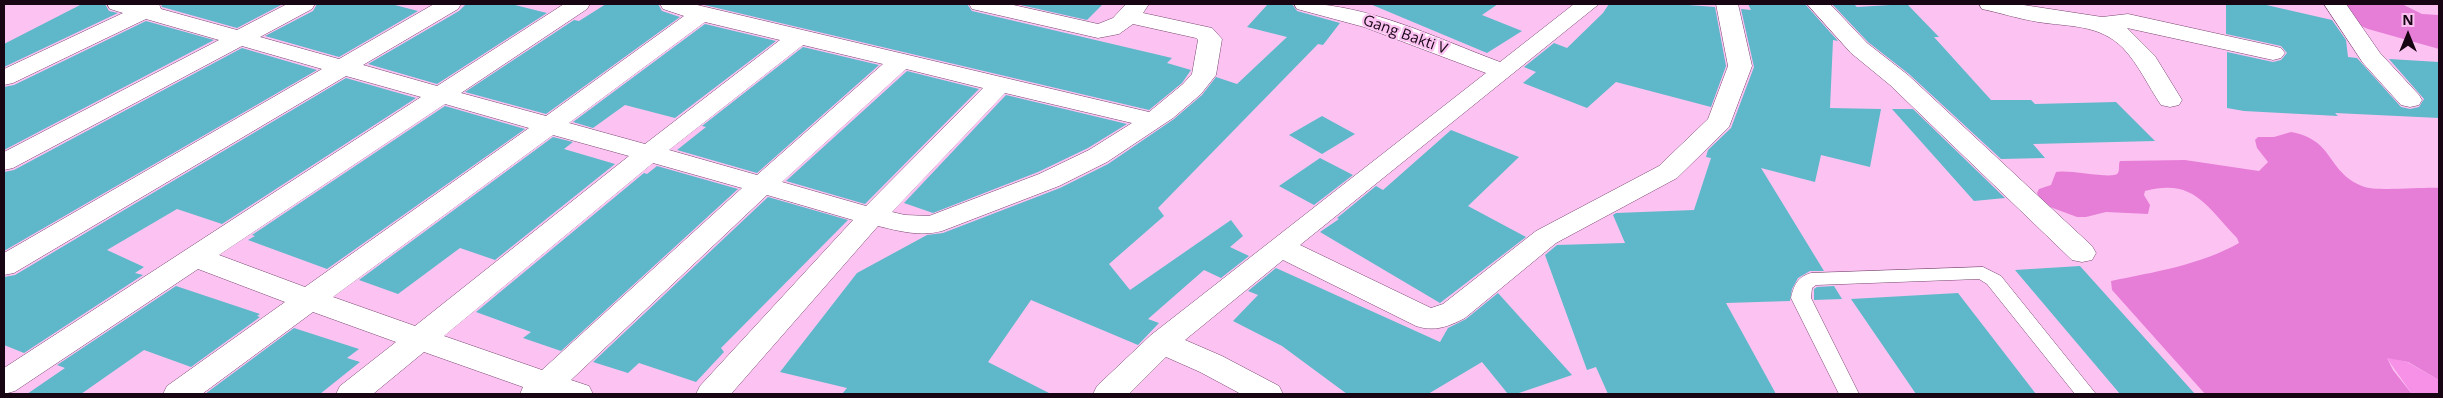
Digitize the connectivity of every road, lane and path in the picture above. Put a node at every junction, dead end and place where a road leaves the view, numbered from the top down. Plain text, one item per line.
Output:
1 (118, 4) edge
2 (304, 4) edge
3 (450, 4) edge
4 (579, 4) edge
5 (671, 4) edge
6 (980, 4) edge
7 (1305, 4) edge
8 (1588, 4) edge
9 (1727, 4) edge
10 (1818, 4) edge
11 (1990, 4) edge
12 (2335, 4) edge
13 (151, 7) edge
14 (1133, 10) edge
15 (701, 14) junction
16 (2106, 26) junction
17 (798, 37) junction
18 (241, 38) junction
19 (2273, 54) dead end
20 (901, 61) junction
21 (341, 67) junction
22 (1503, 71) junction
23 (4, 78) edge
24 (1000, 84) junction
25 (440, 95) junction
26 (2170, 100) dead end
27 (2410, 100) dead end
28 (1152, 120) junction
29 (550, 126) junction
30 (649, 153) junction
31 (4, 162) edge
32 (762, 185) junction
33 (872, 216) junction
34 (1280, 247) junction
35 (2082, 253) dead end
36 (195, 257) junction
37 (4, 266) edge
38 (309, 300) junction
39 (421, 338) junction
40 (1162, 343) junction
41 (4, 383) edge
42 (542, 389) edge
43 (179, 394) edge
44 (352, 394) edge
45 (578, 394) edge
46 (712, 394) edge
47 (1109, 394) edge
48 (1267, 394) edge
49 (1849, 394) edge
50 (2086, 394) edge

1 - 13 street
2 - 18 street
3 - 21 street
4 - 25 street
5 - 15 street
6 - 14 street
7 - 22 street, Gang Bakti V
8 - 22 street
9 - 34 street
10 - 35 street
11 - 16 street
12 - 27 street
13 - 18 street
13 - 23 street
14 - 28 street
15 - 17 street
15 - 29 street
16 - 19 street
16 - 26 street
17 - 20 street
17 - 30 street
18 - 21 street
18 - 31 street
20 - 24 street
20 - 32 street
21 - 25 street
21 - 37 street
22 - 34 street
24 - 28 street
24 - 33 street
25 - 29 street
25 - 36 street
28 - 33 street
29 - 30 street
29 - 38 street
30 - 32 street
30 - 39 street
32 - 33 street
32 - 42 street
33 - 46 street
34 - 40 street
36 - 38 street
36 - 41 street
38 - 39 street
38 - 43 street
39 - 42 street
39 - 44 street
40 - 47 street
40 - 48 street
42 - 45 street
49 - 50 lane

